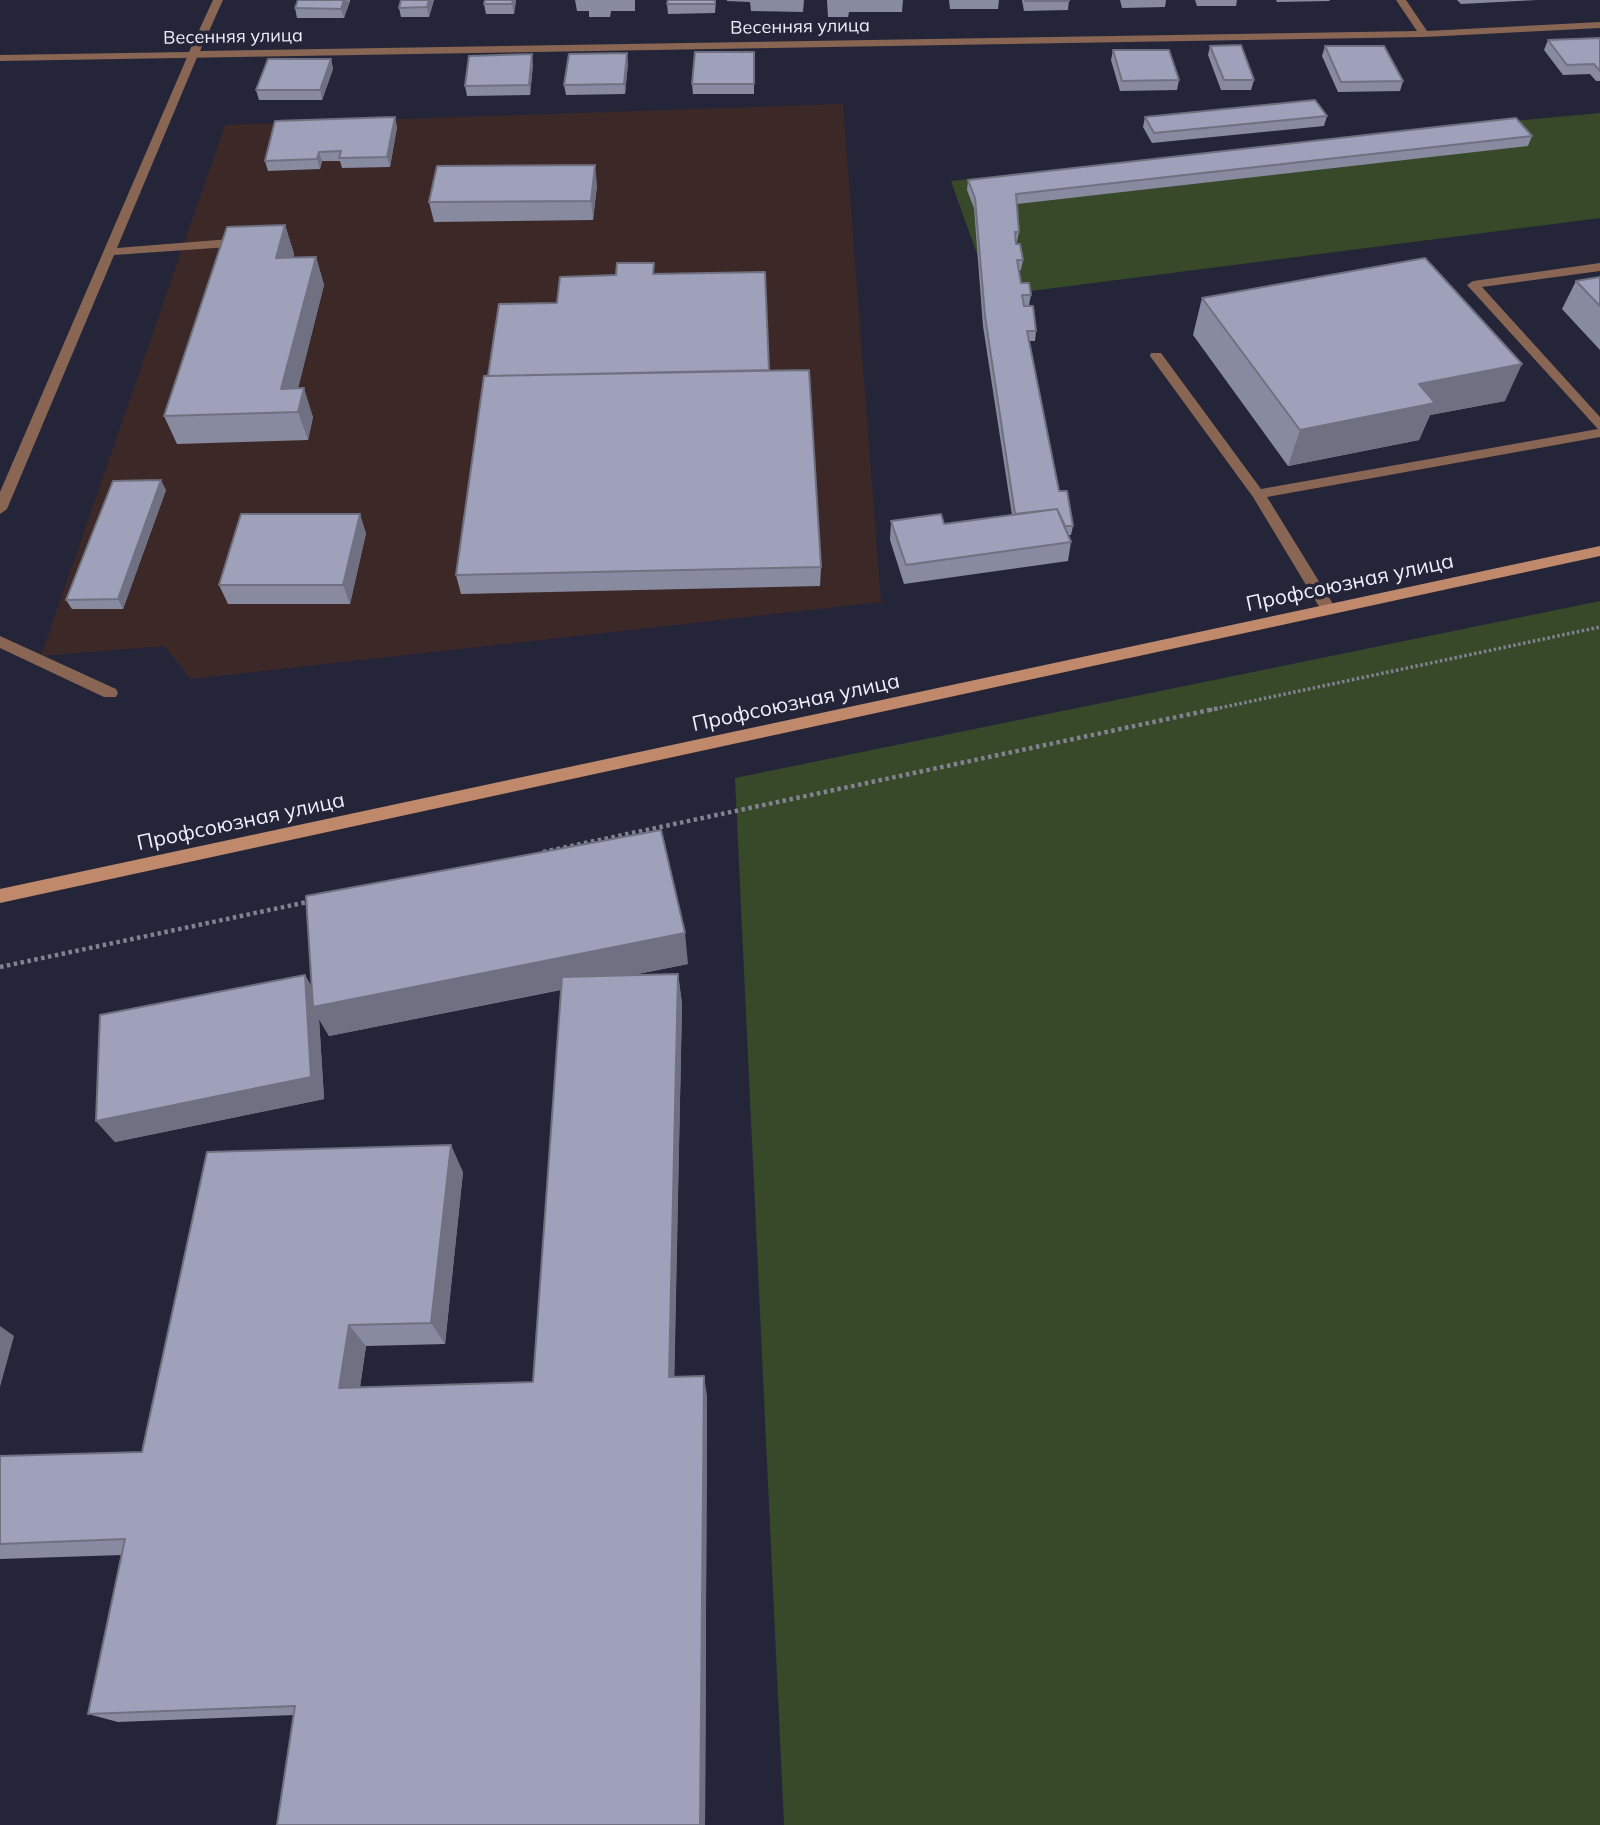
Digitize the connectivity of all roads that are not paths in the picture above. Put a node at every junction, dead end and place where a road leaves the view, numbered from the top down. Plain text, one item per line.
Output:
1 (218, 0) edge
2 (1401, 0) edge
3 (1600, 25) edge
4 (1424, 34) junction
5 (193, 55) junction
6 (0, 58) edge
7 (254, 240) edge
8 (109, 252) junction
9 (1600, 267) edge
10 (1156, 356) dead end
11 (1600, 425) edge
12 (1600, 433) edge
13 (1258, 494) junction
14 (0, 509) edge
15 (1600, 551) edge
16 (1328, 609) junction
17 (0, 642) edge
18 (110, 693) dead end
19 (0, 895) edge

1 - 5 street
2 - 4 street
3 - 4 street, Весенняя улица
4 - 5 street, Весенняя улица
5 - 6 street, Весенняя улица
5 - 8 street
7 - 8 street
8 - 14 street
9 - 11 street
10 - 13 street
12 - 13 street
13 - 16 street
15 - 16 main road, Профсоюзная улица
16 - 19 main road, Профсоюзная улица
17 - 18 street

